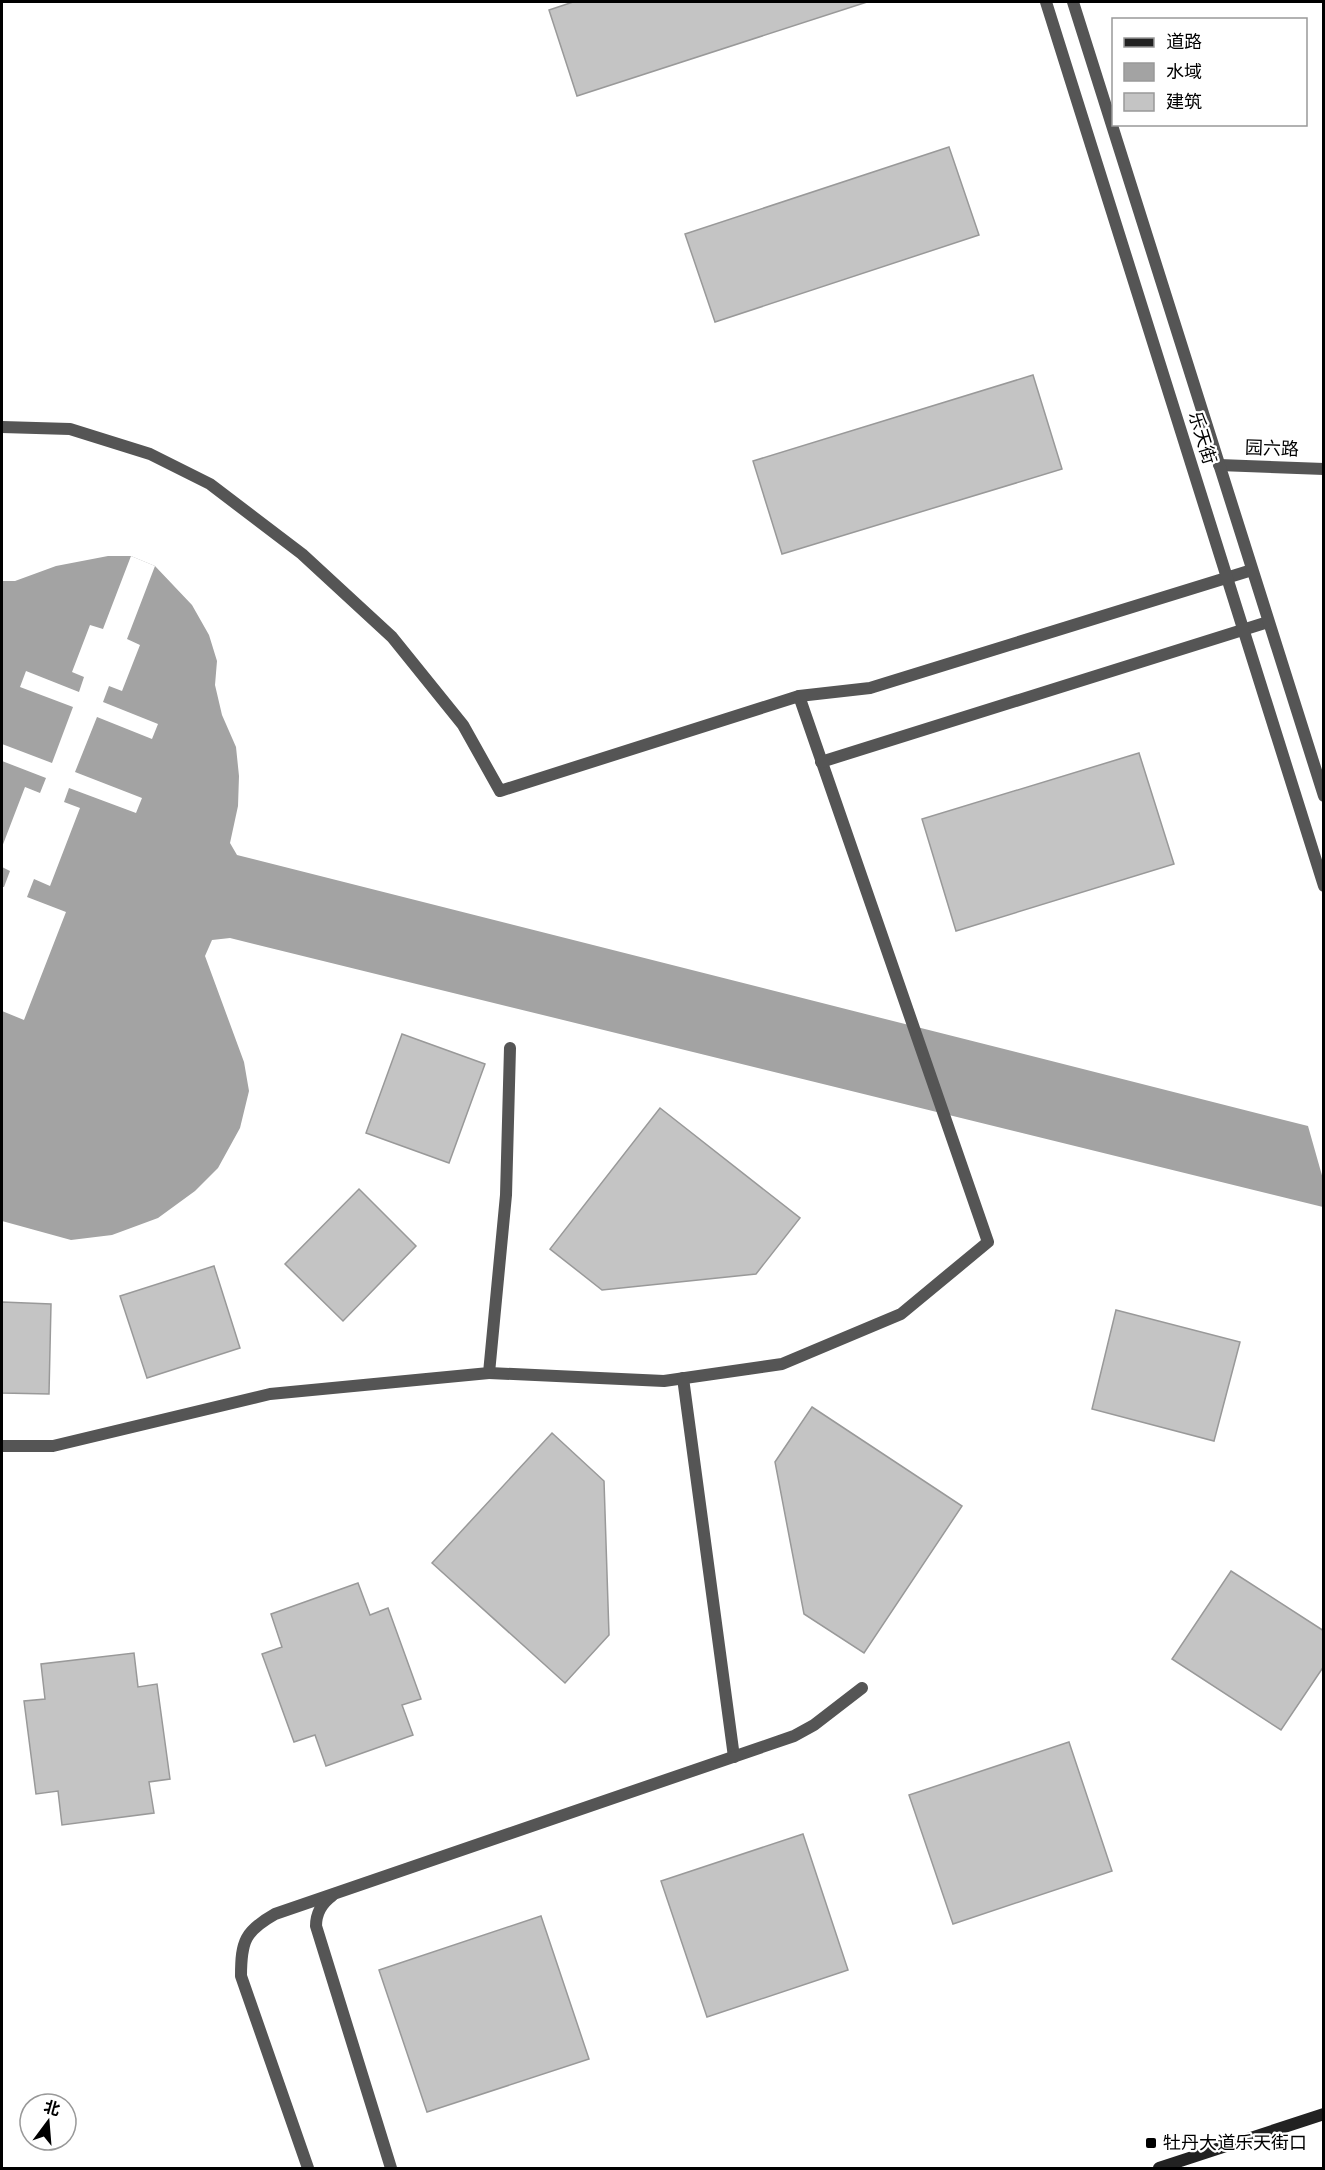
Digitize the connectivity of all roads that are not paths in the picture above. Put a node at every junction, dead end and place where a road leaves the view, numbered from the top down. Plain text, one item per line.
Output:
1 (1046, 2) edge
2 (1073, 2) edge
3 (1112, 126) edge
4 (1112, 126) edge
5 (2, 428) edge
6 (1219, 465) junction
7 (1323, 469) edge
8 (1252, 570) junction
9 (1227, 578) junction
10 (1268, 622) junction
11 (1243, 629) junction
12 (799, 696) junction
13 (821, 762) junction
14 (1323, 796) edge
15 (1323, 886) edge
16 (510, 1048) dead end
17 (489, 1373) junction
18 (683, 1378) junction
19 (2, 1446) edge
20 (862, 1689) dead end
21 (734, 1756) junction
22 (340, 1891) junction
23 (1323, 2114) edge
24 (308, 2169) edge
25 (391, 2169) edge
26 (1160, 2169) edge

1 - 9 street, 乐天街
2 - 4 street, 乐天街
3 - 6 street, 乐天街
5 - 12 street
6 - 7 street, 园六路
6 - 8 street, 乐天街
8 - 9 street
8 - 10 street, 乐天街
9 - 11 street, 乐天街
9 - 12 street
10 - 11 street
10 - 14 street, 乐天街
11 - 13 street
11 - 15 street, 乐天街
12 - 13 street
13 - 18 street
16 - 17 street
17 - 18 street
17 - 19 street
18 - 21 street
20 - 21 street
21 - 22 street
22 - 24 street
22 - 25 street
23 - 26 main road

